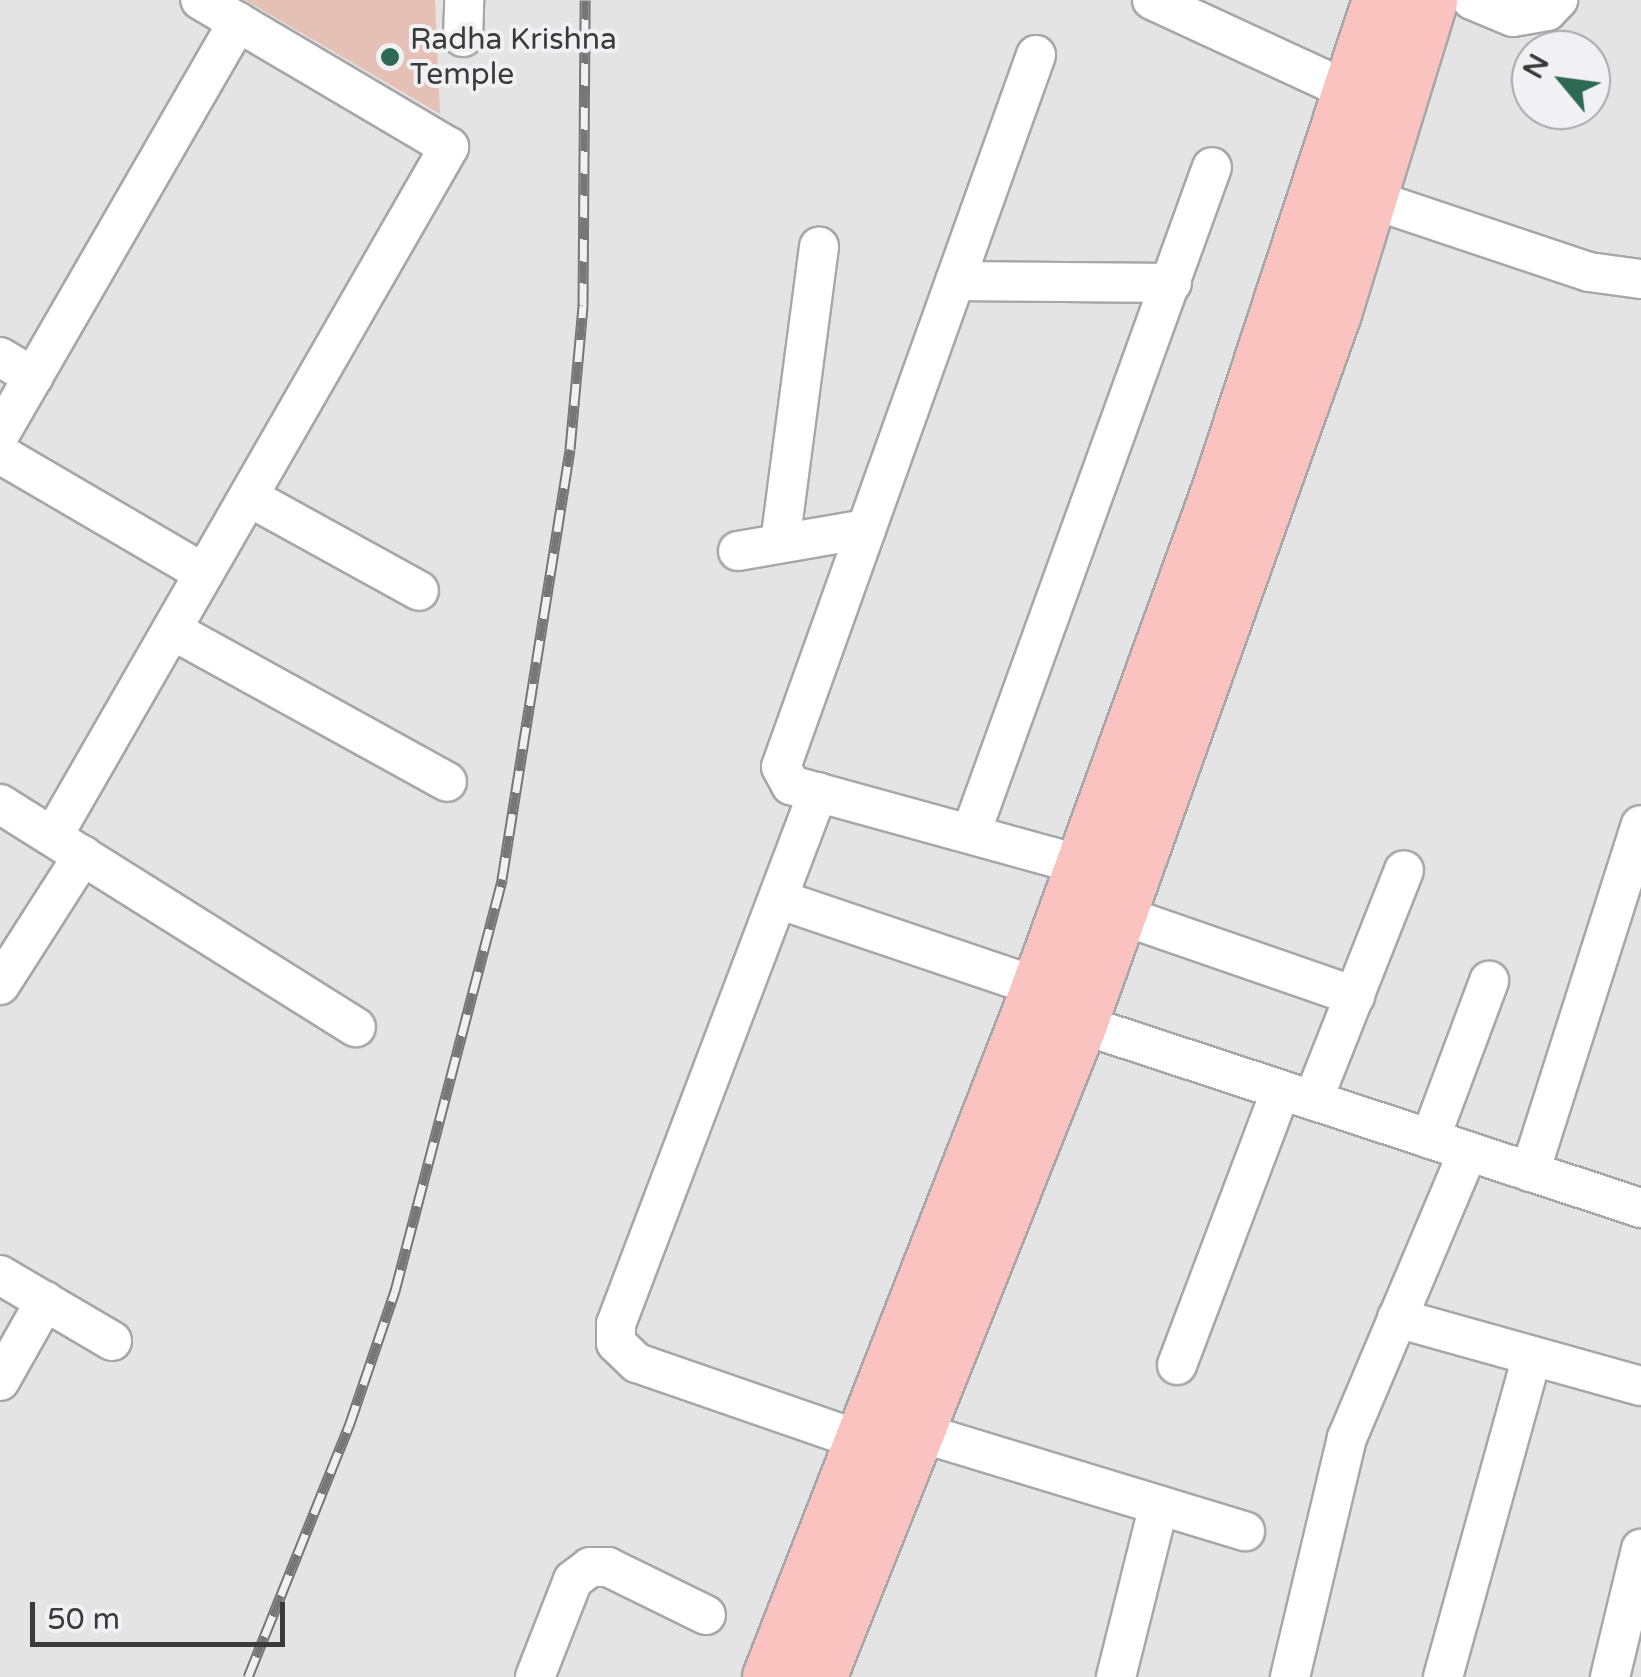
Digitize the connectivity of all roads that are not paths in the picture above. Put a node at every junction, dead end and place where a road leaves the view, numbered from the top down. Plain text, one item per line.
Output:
1 (200, 0) edge
2 (1152, 0) edge
3 (1380, 0) edge
4 (1429, 0) edge
5 (1472, 0) edge
6 (1558, 0) edge
7 (238, 22) junction
8 (1036, 55) dead end
9 (1351, 92) junction
10 (1212, 166) dead end
11 (1368, 198) junction
12 (819, 247) dead end
13 (1641, 279) edge
14 (955, 282) junction
15 (1172, 283) junction
16 (0, 356) edge
17 (33, 377) junction
18 (1265, 430) junction
19 (0, 434) edge
20 (0, 454) edge
21 (249, 496) junction
22 (866, 529) junction
23 (780, 543) junction
24 (738, 550) dead end
25 (204, 573) junction
26 (420, 591) dead end
27 (172, 630) junction
28 (447, 782) dead end
29 (818, 792) junction
30 (0, 804) edge
31 (1641, 825) edge
32 (971, 833) junction
33 (68, 846) junction
34 (1404, 870) dead end
35 (1110, 886) junction
36 (781, 900) junction
37 (1489, 981) dead end
38 (0, 986) edge
39 (1355, 996) junction
40 (1049, 1006) junction
41 (356, 1027) dead end
42 (1297, 1095) junction
43 (1430, 1139) junction
44 (1468, 1152) junction
45 (1530, 1172) junction
46 (1641, 1208) edge
47 (0, 1276) edge
48 (45, 1302) junction
49 (1397, 1318) junction
50 (112, 1341) dead end
51 (1532, 1356) junction
52 (1177, 1365) dead end
53 (0, 1381) edge
54 (1641, 1386) edge
55 (915, 1431) junction
56 (862, 1441) junction
57 (1159, 1505) junction
58 (1245, 1531) dead end
59 (1641, 1549) edge
60 (706, 1615) dead end
61 (535, 1677) edge
62 (770, 1677) edge
63 (818, 1677) edge
64 (1116, 1677) edge
65 (1290, 1677) edge
66 (1443, 1677) edge
67 (1610, 1677) edge

1 - 7 street
2 - 9 street
3 - 9 highway
4 - 11 highway
5 - 6 street
7 - 17 street
7 - 21 street
8 - 14 street
9 - 18 highway
10 - 15 street
11 - 13 street
11 - 18 highway
12 - 23 street
14 - 15 street
14 - 22 street
15 - 32 street
16 - 17 street
17 - 19 street
18 - 35 highway
20 - 25 street
21 - 25 street
21 - 26 street
22 - 23 street
22 - 29 street
23 - 24 street
25 - 27 street
27 - 28 street
27 - 33 street
29 - 32 street
29 - 36 street
30 - 33 street
31 - 45 street
32 - 35 street
33 - 38 street
33 - 41 street
34 - 39 street
35 - 39 street
35 - 40 highway
36 - 40 street
36 - 56 street
37 - 43 street
39 - 42 street
40 - 42 street
40 - 55 highway
40 - 56 highway
42 - 43 street
42 - 52 street
43 - 44 street
44 - 45 street
44 - 49 street
45 - 46 street
47 - 48 street
48 - 50 street
48 - 53 street
49 - 51 street
49 - 65 street
51 - 54 street
51 - 66 street
55 - 57 street
55 - 63 highway
56 - 62 highway
57 - 58 street
57 - 64 street
59 - 67 street
60 - 61 street

